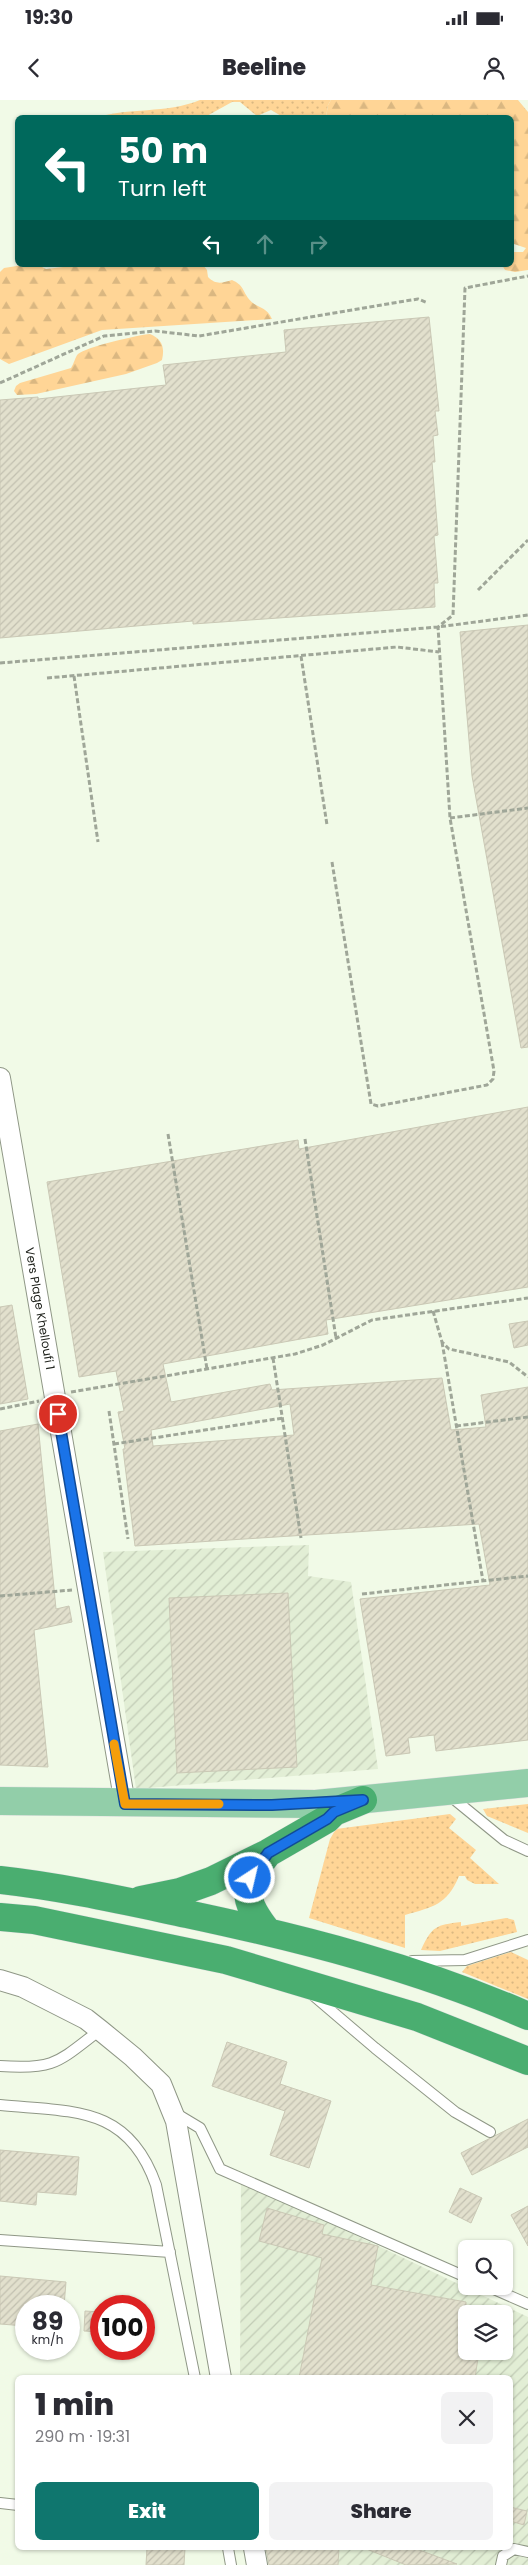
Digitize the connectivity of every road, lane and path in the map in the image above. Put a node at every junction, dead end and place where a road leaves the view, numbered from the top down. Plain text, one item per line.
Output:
1 (528, 276) edge
2 (428, 303) dead end
3 (0, 383) edge
4 (528, 540) edge
5 (478, 590) dead end
6 (528, 615) edge
7 (438, 627) junction
8 (439, 652) junction
9 (301, 656) junction
10 (0, 663) edge
11 (74, 676) junction
12 (47, 678) dead end
13 (528, 808) edge
14 (450, 818) junction
15 (327, 825) dead end
16 (98, 842) dead end
17 (332, 862) dead end
18 (0, 1078) edge
19 (168, 1134) dead end
20 (305, 1139) dead end
21 (528, 1298) edge
22 (433, 1311) junction
23 (336, 1338) junction
24 (442, 1342) junction
25 (273, 1358) junction
26 (207, 1369) junction
27 (528, 1377) edge
28 (54, 1395) junction
29 (0, 1409) edge
30 (110, 1411) dead end
31 (528, 1417) edge
32 (283, 1418) junction
33 (456, 1426) junction
34 (114, 1444) junction
35 (301, 1538) dead end
36 (128, 1539) dead end
37 (528, 1576) edge
38 (483, 1581) junction
39 (87, 1588) junction
40 (362, 1594) dead end
41 (0, 1596) edge
42 (528, 1783) edge
43 (445, 1791) junction
44 (363, 1800) junction
45 (0, 1801) edge
46 (125, 1804) junction
47 (528, 1851) edge
48 (268, 1853) junction
49 (0, 1880) edge
50 (129, 1902) junction
51 (0, 1917) edge
52 (268, 1932) junction
53 (528, 1940) edge
54 (377, 1960) junction
55 (0, 1980) edge
56 (300, 1984) junction
57 (528, 2016) edge
58 (100, 2030) junction
59 (528, 2061) edge
60 (0, 2066) edge
61 (0, 2105) edge
62 (173, 2111) junction
63 (490, 2132) dead end
64 (0, 2240) edge
65 (170, 2252) junction
66 (458, 2273) edge
67 (508, 2295) edge
68 (528, 2304) edge
69 (194, 2375) edge
70 (220, 2375) edge
71 (0, 2503) edge
72 (15, 2505) edge
73 (228, 2550) edge
74 (254, 2550) edge
75 (512, 2550) edge
76 (513, 2550) edge
77 (528, 2552) edge
78 (231, 2565) edge
79 (257, 2565) edge
80 (501, 2565) edge

1 - 7 path
2 - 3 path
4 - 5 path
6 - 7 path
7 - 8 path
7 - 10 path
8 - 9 path
8 - 14 path
9 - 11 path
9 - 15 path
11 - 12 path
11 - 16 path
13 - 14 path
14 - 17 path
18 - 28 street, Vers Plage Khelloufi 1
19 - 26 path
20 - 23 path
21 - 22 path
22 - 23 path
22 - 24 path
23 - 25 path
24 - 27 path
24 - 33 path
25 - 26 path
25 - 32 path
26 - 28 path
28 - 29 path
28 - 39 street, Vers Plage Khelloufi 1
30 - 34 path
31 - 33 path
32 - 34 path
32 - 35 path
33 - 38 path
34 - 36 path
37 - 38 path
38 - 40 path
39 - 41 path
39 - 46 street, Vers Plage Khelloufi 1
42 - 43 main road
43 - 44 main road
43 - 47 lane
44 - 46 main road
44 - 48 highway
45 - 46 main road
48 - 50 highway
48 - 52 highway
49 - 50 highway
50 - 52 highway
51 - 56 highway
52 - 54 highway
53 - 54 lane
54 - 57 highway
55 - 58 street
56 - 59 highway
56 - 63 lane
58 - 60 lane
58 - 62 street
61 - 65 lane
62 - 66 lane
62 - 70 street
64 - 65 lane
65 - 69 lane
67 - 68 lane
71 - 72 lane
73 - 78 lane
74 - 79 street
75 - 80 lane
76 - 77 lane

